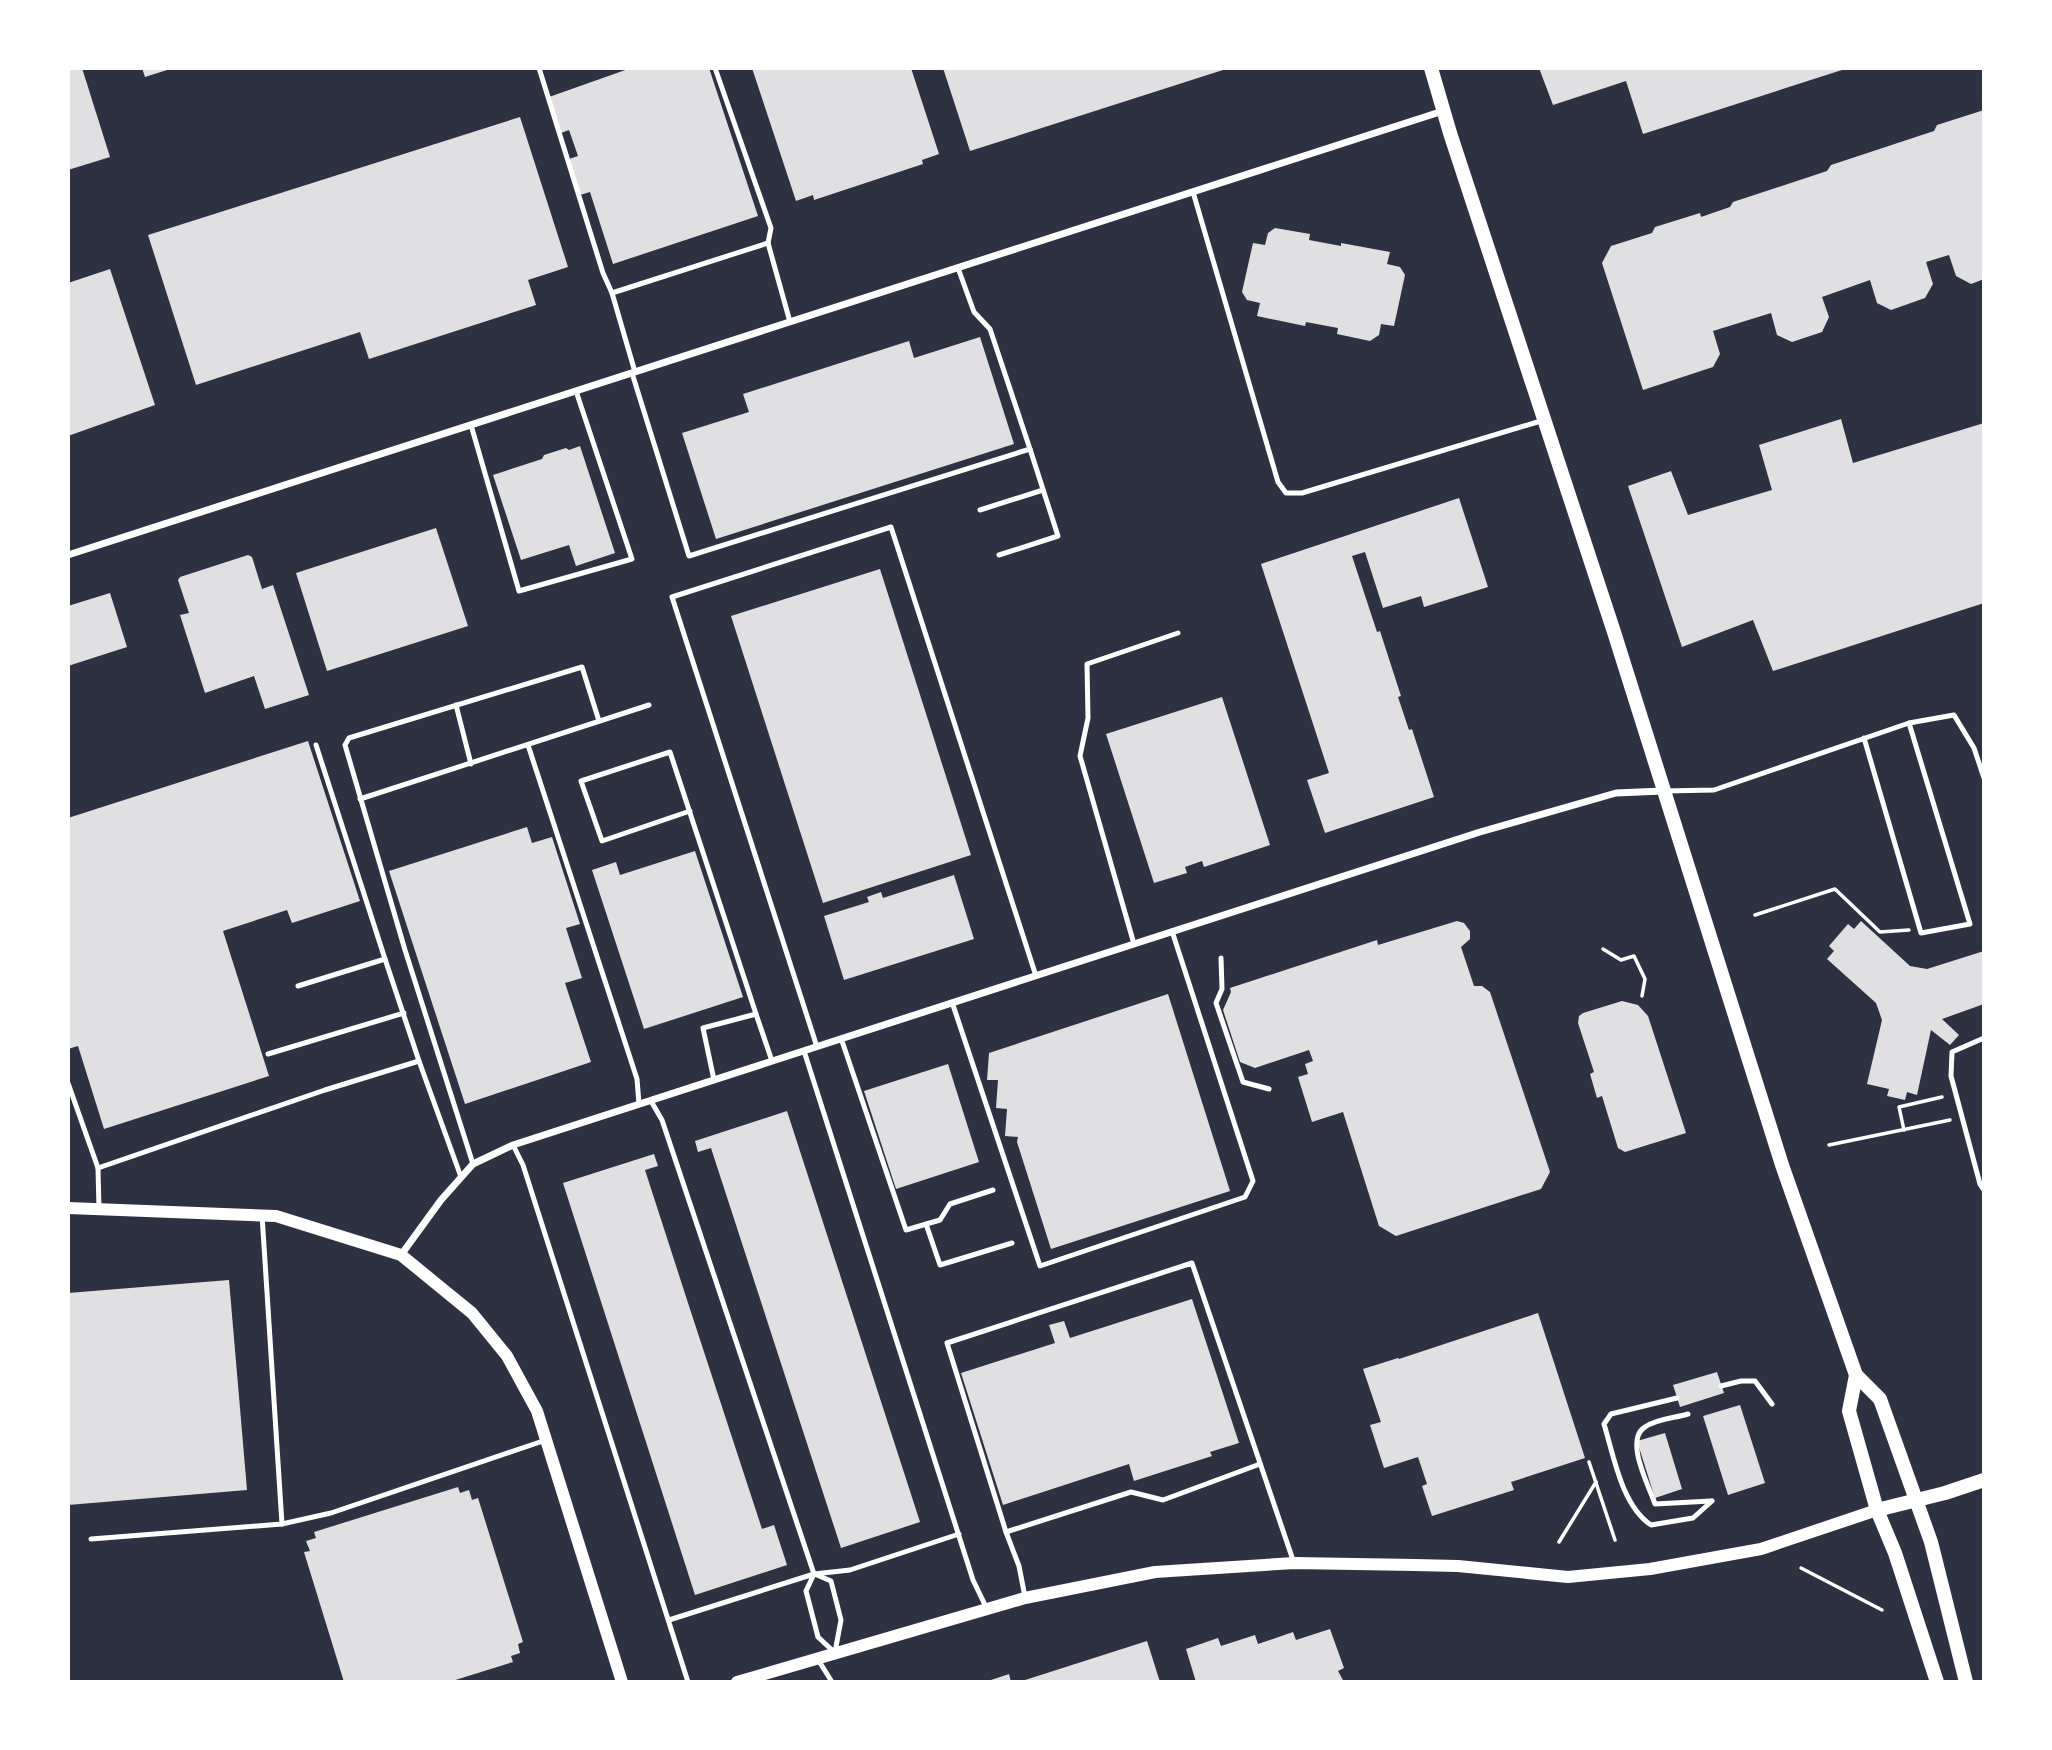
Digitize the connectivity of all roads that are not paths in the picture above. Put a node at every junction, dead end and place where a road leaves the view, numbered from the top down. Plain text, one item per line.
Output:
1 (540, 68) edge
2 (715, 68) edge
3 (1431, 68) edge
4 (1444, 111) junction
5 (1193, 192) junction
6 (768, 243) junction
7 (958, 268) junction
8 (612, 293) junction
9 (790, 322) junction
10 (633, 372) junction
11 (576, 391) junction
12 (1544, 421) junction
13 (471, 425) junction
14 (1030, 449) junction
15 (1043, 490) junction
16 (980, 510) dead end
17 (68, 555) edge
18 (999, 555) dead end
19 (1178, 633) dead end
20 (456, 705) junction
21 (649, 705) dead end
22 (599, 721) junction
23 (1909, 723) junction
24 (1864, 738) junction
25 (316, 745) dead end
26 (528, 745) junction
27 (471, 764) junction
28 (1984, 776) edge
29 (1663, 791) junction
30 (360, 799) junction
31 (690, 811) junction
32 (1172, 931) junction
33 (1134, 944) junction
34 (1221, 958) dead end
35 (385, 959) junction
36 (1035, 976) junction
37 (298, 986) dead end
38 (952, 1002) junction
39 (404, 1013) junction
40 (756, 1014) junction
41 (841, 1038) junction
42 (1984, 1038) edge
43 (817, 1047) junction
44 (804, 1051) junction
45 (268, 1054) dead end
46 (419, 1061) junction
47 (772, 1061) junction
48 (714, 1080) junction
49 (68, 1083) edge
50 (1269, 1088) dead end
51 (651, 1101) junction
52 (639, 1104) junction
53 (513, 1145) junction
54 (473, 1164) junction
55 (98, 1168) junction
56 (461, 1177) junction
57 (993, 1190) dead end
58 (1984, 1191) edge
59 (68, 1208) edge
60 (99, 1209) junction
61 (262, 1215) junction
62 (926, 1224) junction
63 (1012, 1243) dead end
64 (401, 1255) junction
65 (1856, 1375) junction
66 (1721, 1386) dead end
67 (1677, 1398) dead end
68 (1772, 1404) dead end
69 (1688, 1414) dead end
70 (546, 1440) junction
71 (1260, 1464) junction
72 (1984, 1480) edge
73 (1915, 1499) junction
74 (1877, 1510) junction
75 (282, 1524) junction
76 (1006, 1532) junction
77 (958, 1534) junction
78 (91, 1539) dead end
79 (1294, 1563) junction
80 (814, 1574) junction
81 (1025, 1598) junction
82 (987, 1609) junction
83 (669, 1620) junction
84 (835, 1653) junction
85 (817, 1658) junction
86 (622, 1682) edge
87 (688, 1682) edge
88 (737, 1682) edge
89 (832, 1682) edge
90 (1937, 1682) edge
91 (1966, 1682) edge

1 - 8 lane
2 - 6 lane
3 - 4 main road
4 - 5 street
4 - 12 main road
5 - 7 street
5 - 12 lane
6 - 8 lane
6 - 9 lane
7 - 9 street
7 - 14 lane
8 - 10 lane
9 - 10 street
10 - 11 street
10 - 14 lane
11 - 13 street
11 - 13 lane
12 - 29 main road
13 - 17 street
14 - 15 lane
15 - 16 lane
15 - 18 lane
19 - 33 lane
20 - 22 lane
20 - 27 lane
20 - 30 lane
21 - 22 lane
22 - 26 lane
23 - 24 lane
23 - 24 lane
23 - 28 lane
24 - 29 lane
25 - 35 lane
26 - 27 lane
26 - 52 lane
27 - 30 lane
29 - 32 street
29 - 65 main road
30 - 54 lane
31 - 31 lane
31 - 40 lane
32 - 33 street
32 - 38 lane
33 - 36 street
34 - 50 lane
35 - 37 lane
35 - 39 lane
36 - 38 street
36 - 43 lane
38 - 41 street
39 - 45 lane
39 - 46 lane
40 - 47 lane
40 - 48 lane
41 - 43 street
41 - 62 lane
42 - 58 lane
43 - 44 street
44 - 47 street
44 - 77 lane
46 - 55 lane
46 - 56 lane
47 - 48 street
48 - 51 street
49 - 55 lane
51 - 52 street
51 - 80 lane
52 - 53 street
53 - 54 street
53 - 83 lane
54 - 56 street
55 - 60 lane
56 - 64 street
57 - 62 lane
59 - 60 street
60 - 61 street
61 - 64 street
61 - 75 lane
62 - 63 lane
64 - 70 street
65 - 73 main road
65 - 74 main road
66 - 68 lane
67 - 69 lane
70 - 75 lane
70 - 86 street
71 - 76 lane
71 - 76 lane
71 - 79 lane
72 - 73 main road
73 - 74 main road
73 - 91 main road
74 - 79 street
74 - 90 main road
75 - 78 lane
76 - 81 lane
77 - 80 lane
77 - 82 lane
79 - 81 street
80 - 83 lane
80 - 84 lane
80 - 84 lane
81 - 82 street
82 - 84 street
83 - 87 lane
84 - 85 street
85 - 88 street
85 - 89 lane

